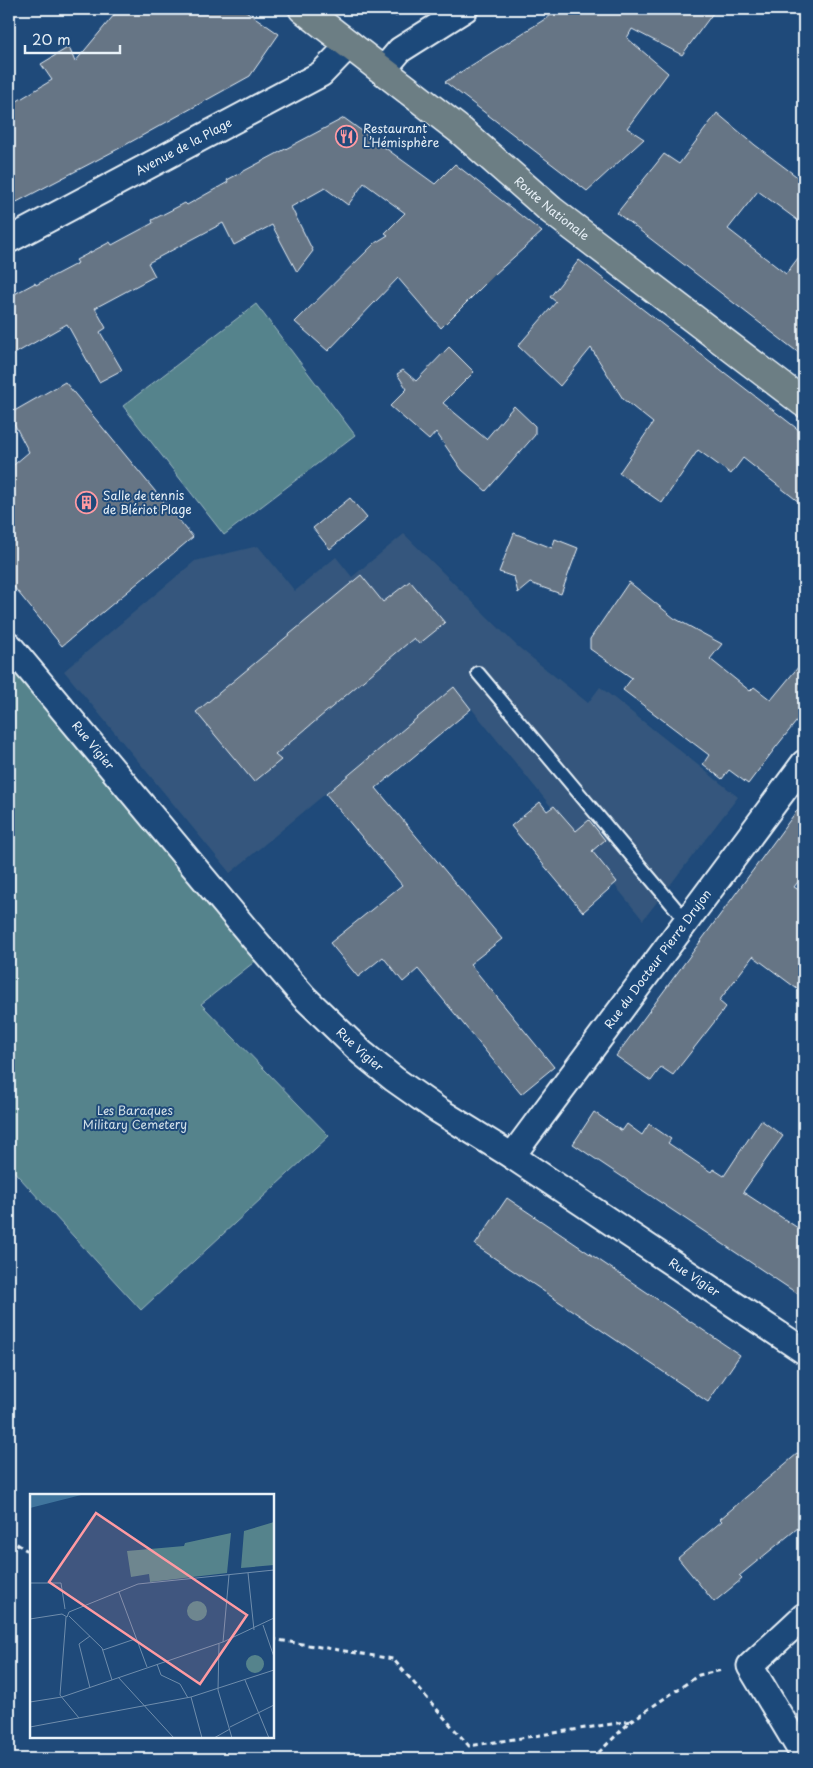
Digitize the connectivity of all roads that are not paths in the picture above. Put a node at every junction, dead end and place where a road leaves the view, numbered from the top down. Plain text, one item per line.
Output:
1 (304, 9) edge
2 (465, 9) edge
3 (350, 44) junction
4 (384, 70) junction
5 (9, 240) edge
6 (804, 403) edge
7 (9, 645) edge
8 (478, 673) dead end
9 (804, 764) edge
10 (687, 922) junction
11 (512, 1156) junction
12 (804, 1351) edge
13 (804, 1616) edge
14 (804, 1756) edge

1 - 3 main road, Route Nationale
2 - 4 street
3 - 4 main road, Route Nationale
3 - 5 street, Avenue de la Plage
4 - 6 main road, Route Nationale
7 - 11 street, Rue Vigier
8 - 10 lane
9 - 10 street, Rue du Docteur Pierre Drujon
10 - 11 street, Rue du Docteur Pierre Drujon
11 - 12 street, Rue Vigier
13 - 14 street

